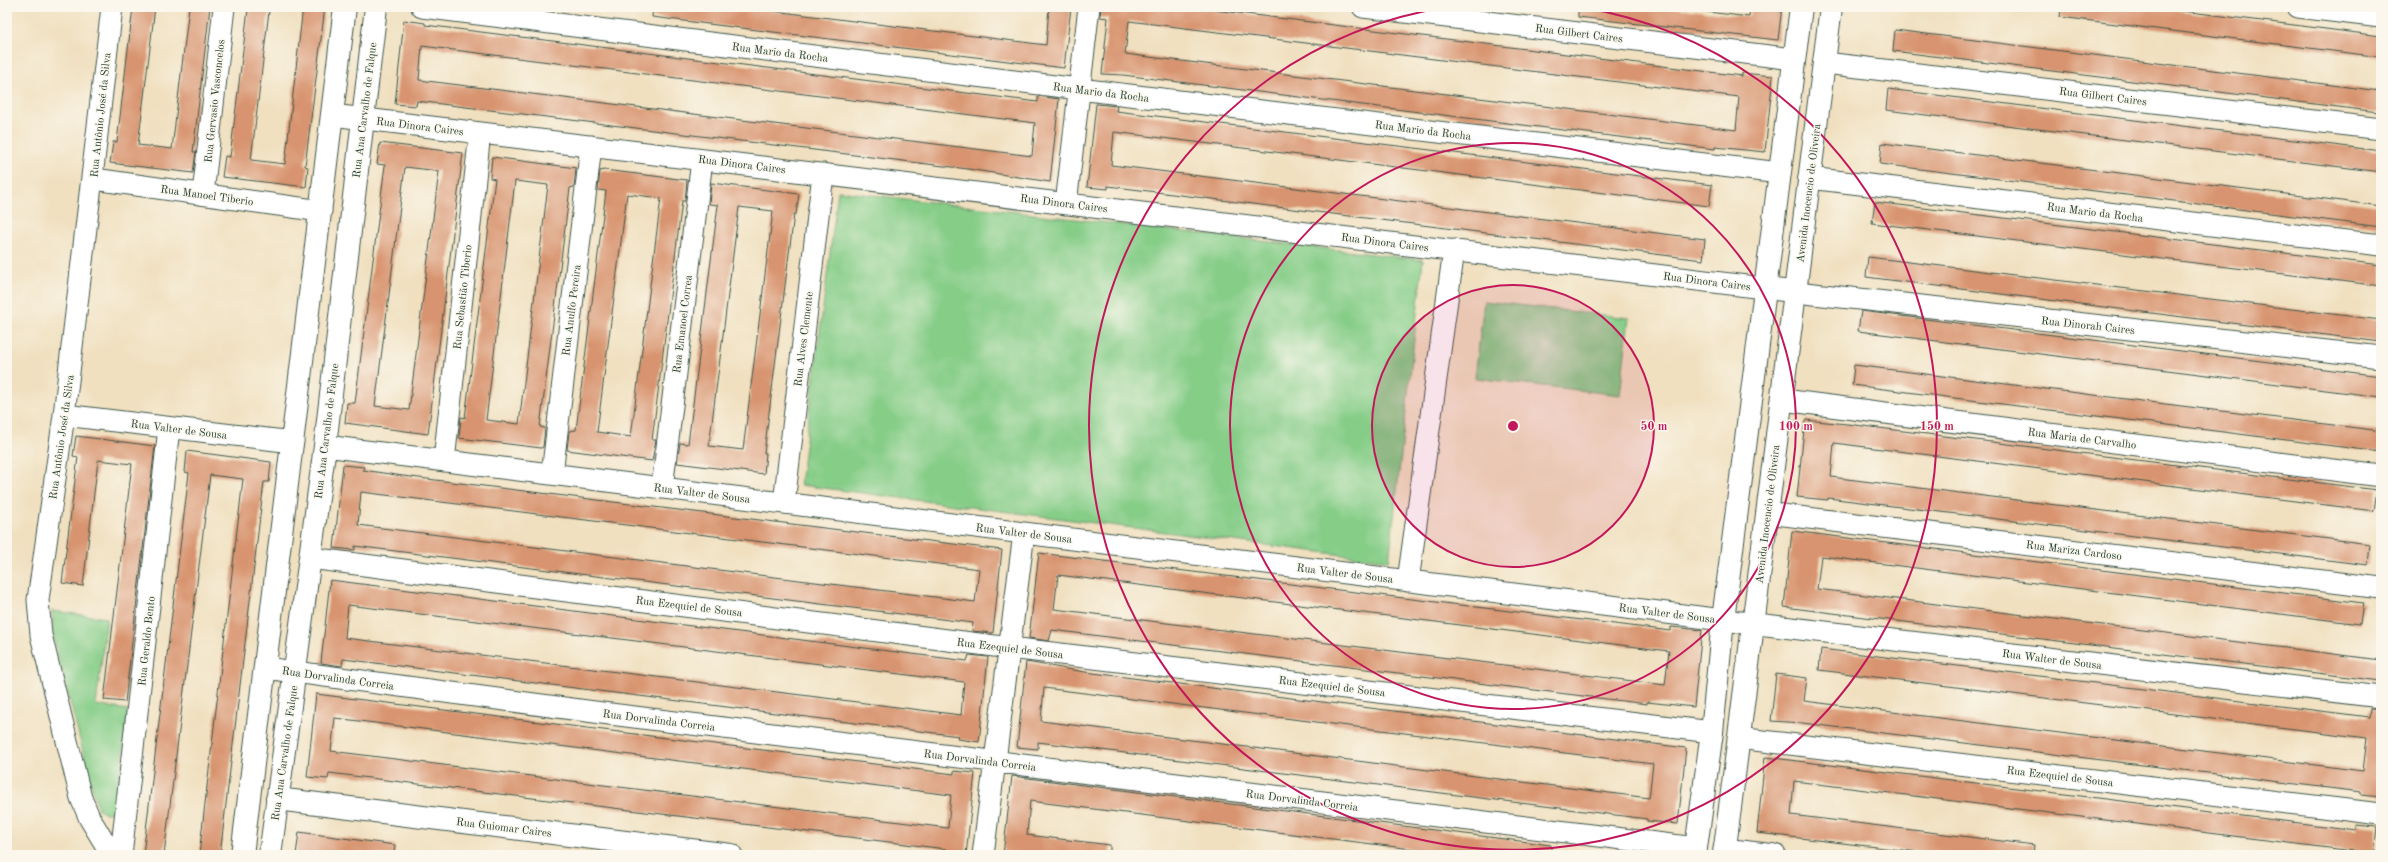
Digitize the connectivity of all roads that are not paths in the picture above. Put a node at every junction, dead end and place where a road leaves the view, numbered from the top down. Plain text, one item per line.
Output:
1 (112, 7) edge
2 (224, 7) edge
3 (344, 7) edge
4 (376, 7) edge
5 (422, 7) edge
6 (1089, 7) edge
7 (1363, 7) edge
8 (1801, 7) edge
9 (1831, 7) edge
10 (2298, 7) edge
11 (2381, 17) edge
12 (1794, 59) junction
13 (1825, 63) junction
14 (1079, 89) junction
15 (332, 115) junction
16 (363, 119) junction
17 (2381, 128) edge
18 (480, 133) junction
19 (591, 146) junction
20 (702, 160) junction
21 (1780, 173) junction
22 (822, 174) junction
23 (1810, 178) junction
24 (94, 179) junction
25 (203, 194) junction
26 (1066, 204) junction
27 (320, 211) junction
28 (2381, 245) edge
29 (1454, 250) junction
30 (1765, 288) junction
31 (1796, 292) junction
32 (2381, 357) edge
33 (1782, 400) junction
34 (64, 415) junction
35 (169, 428) junction
36 (293, 442) junction
37 (325, 446) junction
38 (444, 461) junction
39 (552, 474) junction
40 (2381, 476) edge
41 (662, 488) junction
42 (784, 503) junction
43 (1767, 513) junction
44 (1024, 533) junction
45 (310, 558) junction
46 (1408, 581) junction
47 (2381, 588) edge
48 (1723, 620) junction
49 (1753, 623) junction
50 (1010, 648) junction
51 (265, 668) junction
52 (294, 672) junction
53 (2381, 697) edge
54 (1712, 732) junction
55 (1738, 738) junction
56 (995, 762) junction
57 (278, 799) junction
58 (2381, 814) edge
59 (1696, 852) edge
60 (1724, 852) edge
61 (112, 855) edge
62 (121, 855) edge
63 (242, 855) edge
64 (270, 855) edge
65 (731, 855) edge
66 (984, 855) edge
67 (1775, 855) edge

1 - 24 street, Rua Antônio José da Silva
2 - 25 street, Rua Gervasio Vasconcelos
3 - 15 street
4 - 16 street, Rua Ana Carvalho de Falque
5 - 14 street, Rua Mario da Rocha
6 - 14 street
7 - 12 street, Rua Gilbert Caires
8 - 12 street
9 - 13 street, Avenida Inocencio de Oliveira
10 - 11 street
12 - 21 street
13 - 17 street, Rua Gilbert Caires
13 - 23 street, Avenida Inocencio de Oliveira
14 - 21 street, Rua Mario da Rocha
14 - 26 street
15 - 16 street, Rua Dinora Caires
15 - 27 street
16 - 18 street, Rua Dinora Caires
16 - 37 street, Rua Ana Carvalho de Falque
18 - 19 street, Rua Dinora Caires
18 - 38 street, Rua Sebastião Tiberio
19 - 20 street, Rua Dinora Caires
19 - 39 street, Rua Anulfo Pereira
20 - 22 street, Rua Dinora Caires
20 - 41 street, Rua Emanoel Correa
21 - 30 street
22 - 26 street, Rua Dinora Caires
22 - 42 street, Rua Alves Clemente
23 - 28 street, Rua Mario da Rocha
23 - 31 street, Avenida Inocencio de Oliveira
24 - 25 street, Rua Manoel Tiberio
24 - 34 street, Rua Antônio José da Silva
25 - 27 street, Rua Manoel Tiberio
26 - 29 street, Rua Dinora Caires
27 - 36 street
29 - 30 street, Rua Dinora Caires
29 - 46 street
30 - 31 street, Rua Dinora Caires
30 - 48 street
31 - 32 street, Rua Dinorah Caires
31 - 33 street, Avenida Inocencio de Oliveira
33 - 40 street, Rua Maria de Carvalho
33 - 43 street, Avenida Inocencio de Oliveira
34 - 35 street, Rua Valter de Sousa
34 - 61 street, Rua Antônio José da Silva
35 - 36 street, Rua Valter de Sousa
35 - 62 street, Rua Geraldo Bento
36 - 51 street
37 - 38 street, Rua Valter de Sousa
37 - 45 street, Rua Ana Carvalho de Falque
38 - 39 street, Rua Valter de Sousa
39 - 41 street, Rua Valter de Sousa
41 - 42 street, Rua Valter de Sousa
42 - 44 street, Rua Valter de Sousa
43 - 47 street, Rua Mariza Cardoso
43 - 49 street, Avenida Inocencio de Oliveira
44 - 46 street, Rua Valter de Sousa
44 - 50 street
45 - 50 street, Rua Ezequiel de Sousa
45 - 52 street, Rua Ana Carvalho de Falque
46 - 48 street, Rua Valter de Sousa
48 - 49 street, Rua Walter de Sousa
48 - 54 street
49 - 53 street, Rua Walter de Sousa
49 - 55 street, Avenida Inocencio de Oliveira
50 - 54 street, Rua Ezequiel de Sousa
50 - 56 street
51 - 52 street, Rua Dorvalinda Correia
51 - 63 street
52 - 56 street, Rua Dorvalinda Correia
52 - 57 street, Rua Ana Carvalho de Falque
54 - 59 street
55 - 58 street, Rua Ezequiel de Sousa
55 - 60 street, Avenida Inocencio de Oliveira
56 - 59 street, Rua Dorvalinda Correia
56 - 66 street
57 - 64 street, Rua Ana Carvalho de Falque
57 - 65 street, Rua Guiomar Caires
60 - 67 street

